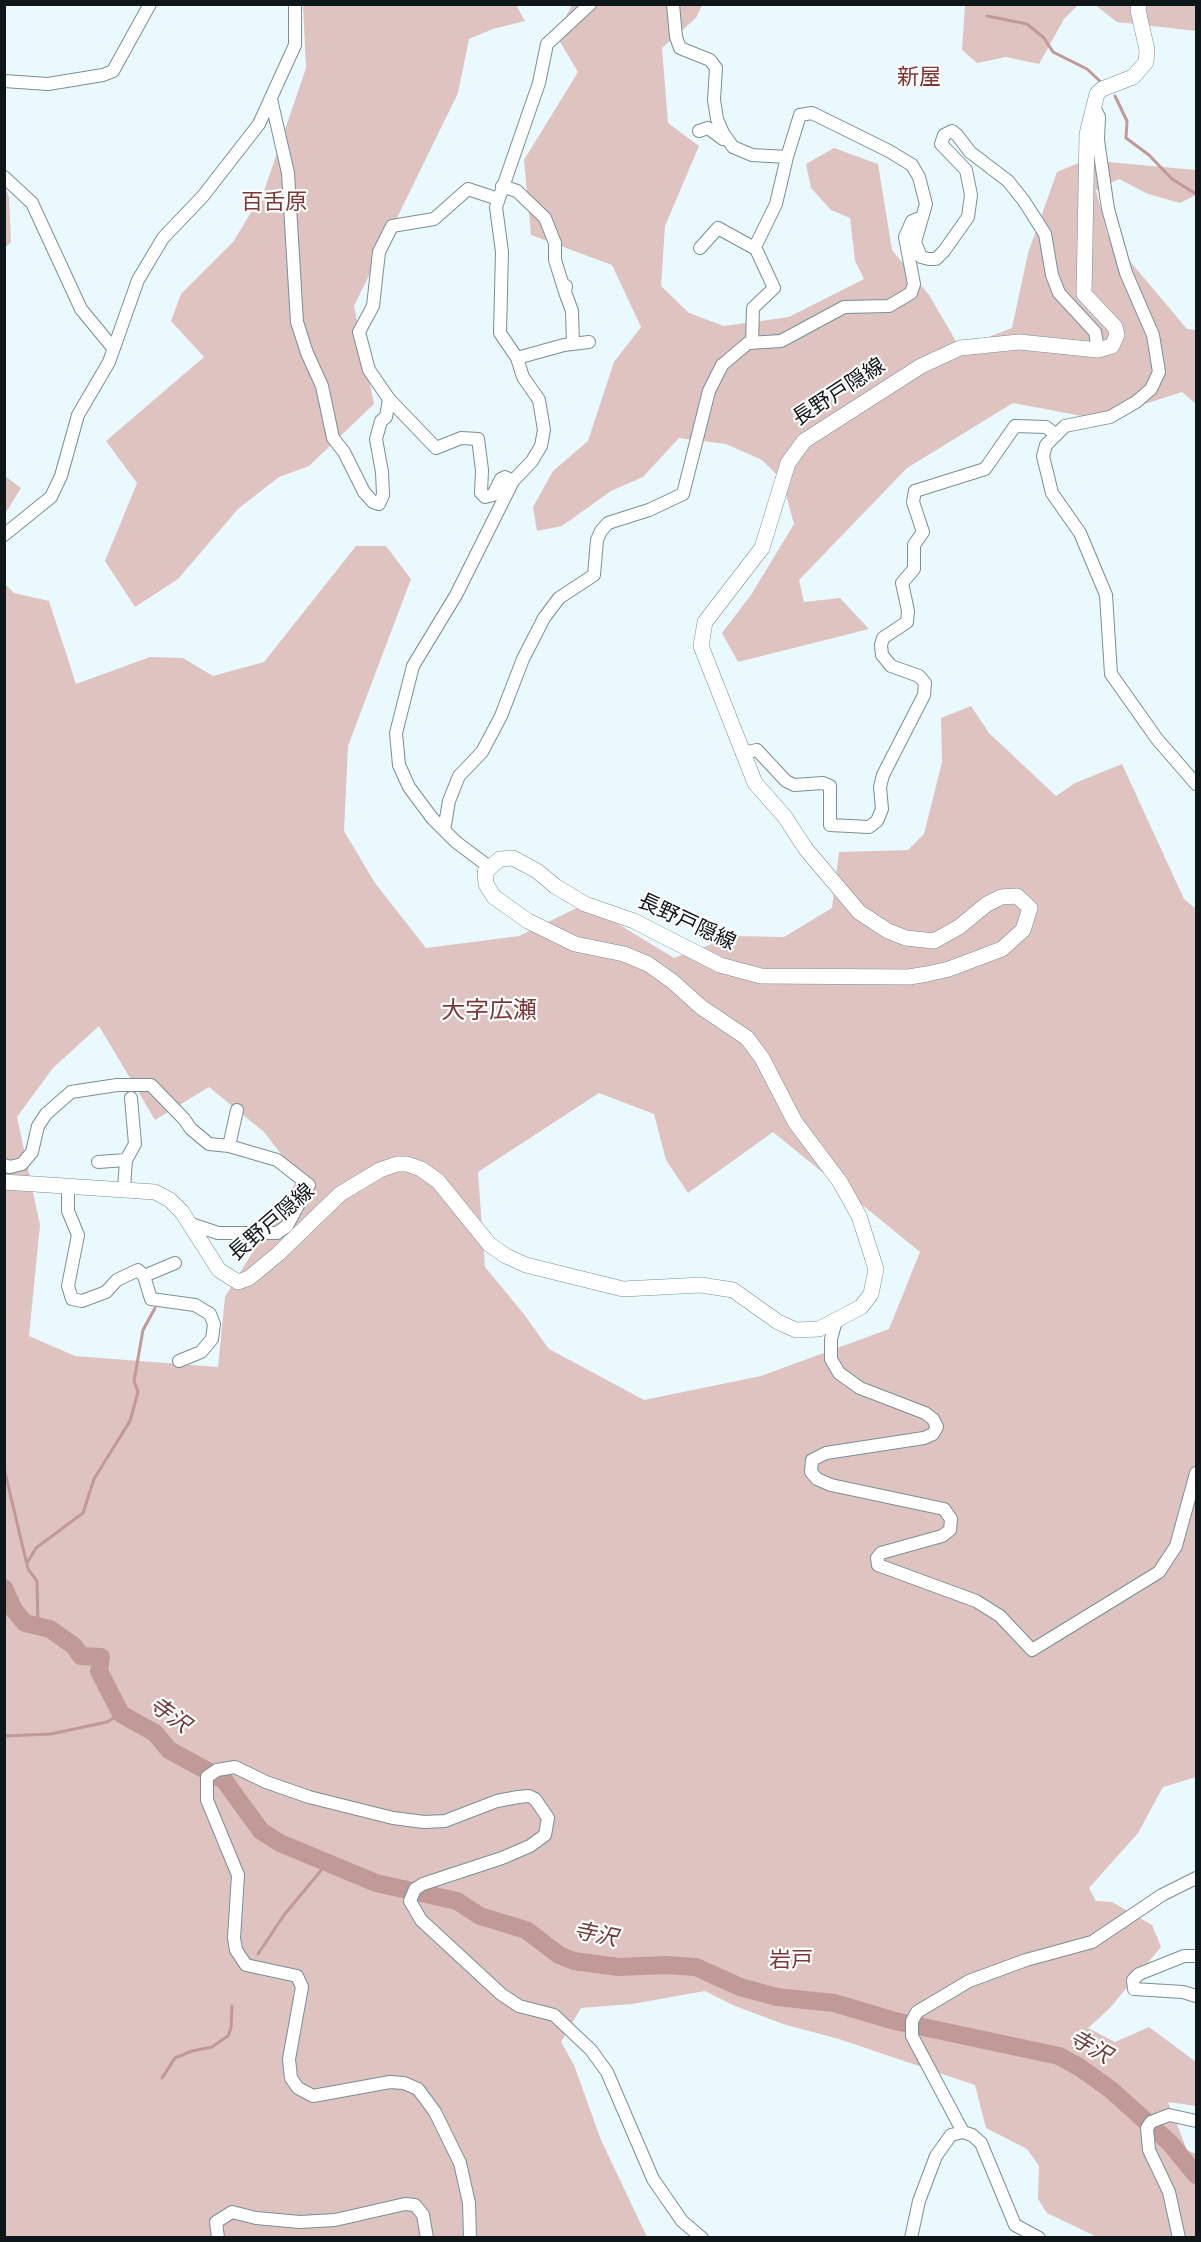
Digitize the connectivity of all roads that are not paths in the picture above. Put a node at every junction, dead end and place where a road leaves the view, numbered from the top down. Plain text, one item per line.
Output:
1 (150, 4) edge
2 (590, 4) edge
3 (673, 4) edge
4 (1139, 4) edge
5 (296, 5) edge
6 (4, 81) edge
7 (272, 99) junction
8 (1094, 107) junction
9 (699, 131) dead end
10 (726, 140) junction
11 (787, 157) junction
12 (5, 178) edge
13 (502, 186) junction
14 (498, 199) junction
15 (920, 218) junction
16 (700, 248) dead end
17 (756, 249) junction
18 (566, 277) dead end
19 (565, 292) junction
20 (589, 342) dead end
21 (573, 343) junction
22 (752, 343) junction
23 (113, 348) junction
24 (1098, 350) junction
25 (517, 358) junction
26 (389, 399) junction
27 (1055, 434) junction
28 (513, 481) junction
29 (4, 535) edge
30 (742, 753) junction
31 (1197, 784) edge
32 (444, 830) junction
33 (488, 866) junction
34 (131, 1098) dead end
35 (237, 1110) dead end
36 (230, 1146) junction
37 (126, 1160) junction
38 (98, 1162) dead end
39 (4, 1165) edge
40 (4, 1182) edge
41 (68, 1187) junction
42 (124, 1189) junction
43 (191, 1224) junction
44 (175, 1263) dead end
45 (144, 1276) junction
46 (836, 1321) junction
47 (179, 1361) dead end
48 (1197, 1473) edge
49 (1197, 1878) edge
50 (1197, 1956) edge
51 (1197, 1996) edge
52 (1197, 2121) edge
53 (963, 2132) junction
54 (218, 2238) edge
55 (427, 2238) edge
56 (470, 2238) edge
57 (702, 2238) edge
58 (911, 2238) edge
59 (1039, 2238) edge
60 (1179, 2238) edge

1 - 6 street
2 - 13 street
3 - 10 street
4 - 8 main road
5 - 7 street
7 - 23 street
7 - 26 street
8 - 24 main road
8 - 27 street
9 - 10 street
10 - 11 street
11 - 15 street
11 - 17 street
12 - 23 street
13 - 14 street
13 - 19 street
14 - 25 street
14 - 26 street
15 - 22 street
15 - 24 street
16 - 17 street
17 - 22 street
18 - 19 street
19 - 21 street
20 - 21 street
21 - 25 street
22 - 32 street
23 - 29 street
24 - 30 main road, 長野戸隠線
25 - 28 street
26 - 28 street
27 - 30 street
27 - 31 street
28 - 32 street
30 - 33 main road, 長野戸隠線
32 - 33 street
33 - 46 main road, 長野戸隠線
34 - 37 street
35 - 36 street
36 - 39 street
36 - 43 street
37 - 38 street
37 - 42 street
40 - 41 main road, 長野戸隠線
41 - 42 main road, 長野戸隠線
41 - 45 street
42 - 43 main road, 長野戸隠線
43 - 46 main road, 長野戸隠線
44 - 45 street
45 - 47 street
46 - 48 street
49 - 53 street
50 - 51 street
52 - 60 street
53 - 58 street
53 - 59 street
54 - 55 street
56 - 57 street

